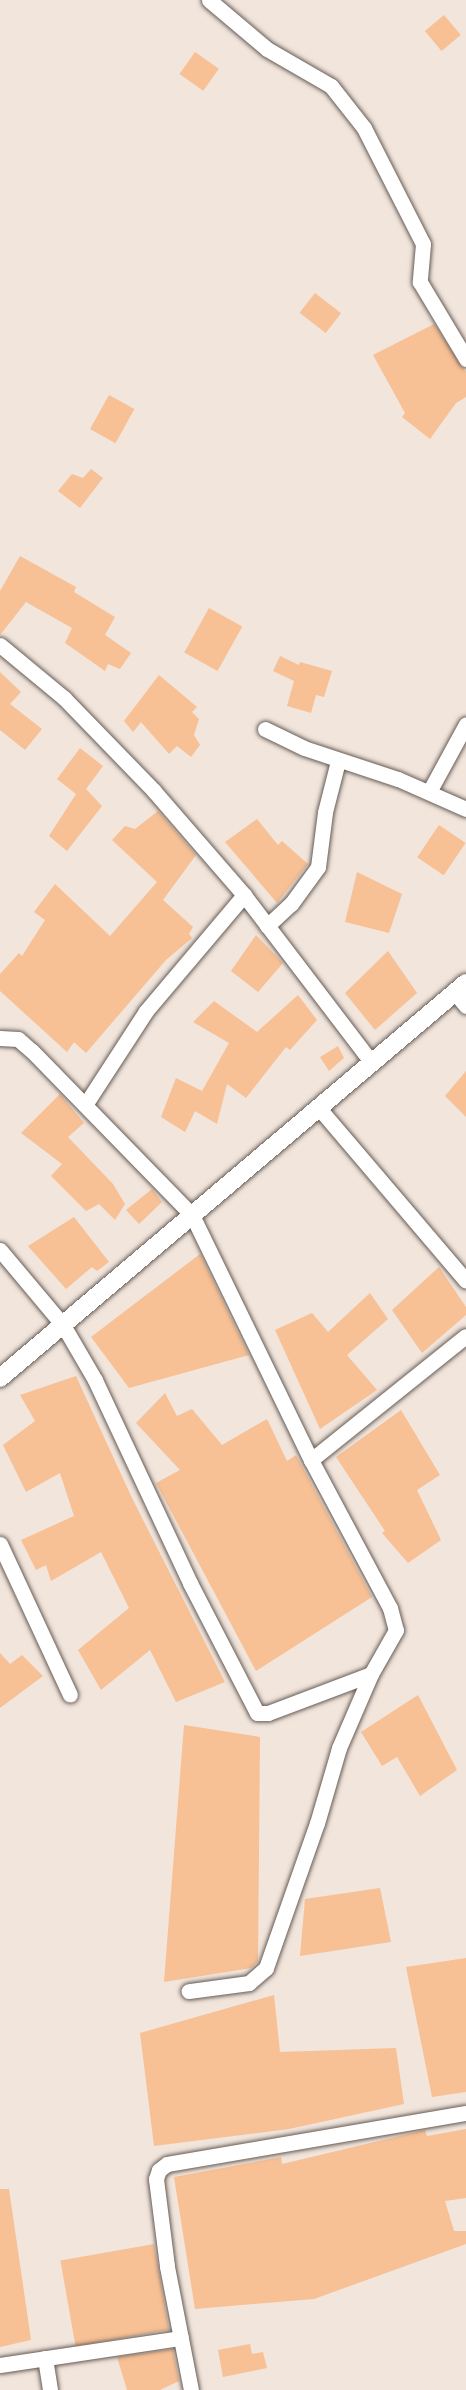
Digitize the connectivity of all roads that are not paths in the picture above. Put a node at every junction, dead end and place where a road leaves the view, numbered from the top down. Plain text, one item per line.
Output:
1 (209, 0) edge
2 (466, 359) edge
3 (0, 645) edge
4 (466, 724) edge
5 (265, 729) dead end
6 (338, 761) junction
7 (429, 792) junction
8 (466, 809) edge
9 (244, 895) junction
10 (267, 926) junction
11 (462, 994) edge
12 (0, 1038) edge
13 (371, 1062) junction
14 (86, 1105) junction
15 (318, 1107) junction
16 (192, 1215) junction
17 (0, 1250) edge
18 (466, 1281) edge
19 (63, 1325) junction
20 (466, 1336) edge
21 (0, 1378) edge
22 (311, 1460) junction
23 (0, 1544) edge
24 (371, 1674) junction
25 (70, 1695) dead end
26 (189, 1991) dead end
27 (466, 2113) edge
28 (180, 2338) junction
29 (45, 2358) junction
30 (0, 2365) edge
31 (50, 2390) edge
32 (191, 2390) edge

1 - 2 street
3 - 9 street
4 - 7 street
5 - 6 street
6 - 7 street
6 - 10 street
7 - 8 street
9 - 10 street
9 - 14 street
10 - 13 street
11 - 13 street
12 - 14 street
13 - 15 street
14 - 16 street
15 - 16 street
15 - 18 street
16 - 19 street
16 - 22 street
17 - 19 street
19 - 21 street
19 - 24 street
20 - 22 street
22 - 24 street
23 - 25 street
24 - 26 street
27 - 28 street
28 - 29 street
28 - 32 street
29 - 30 street
29 - 31 street

